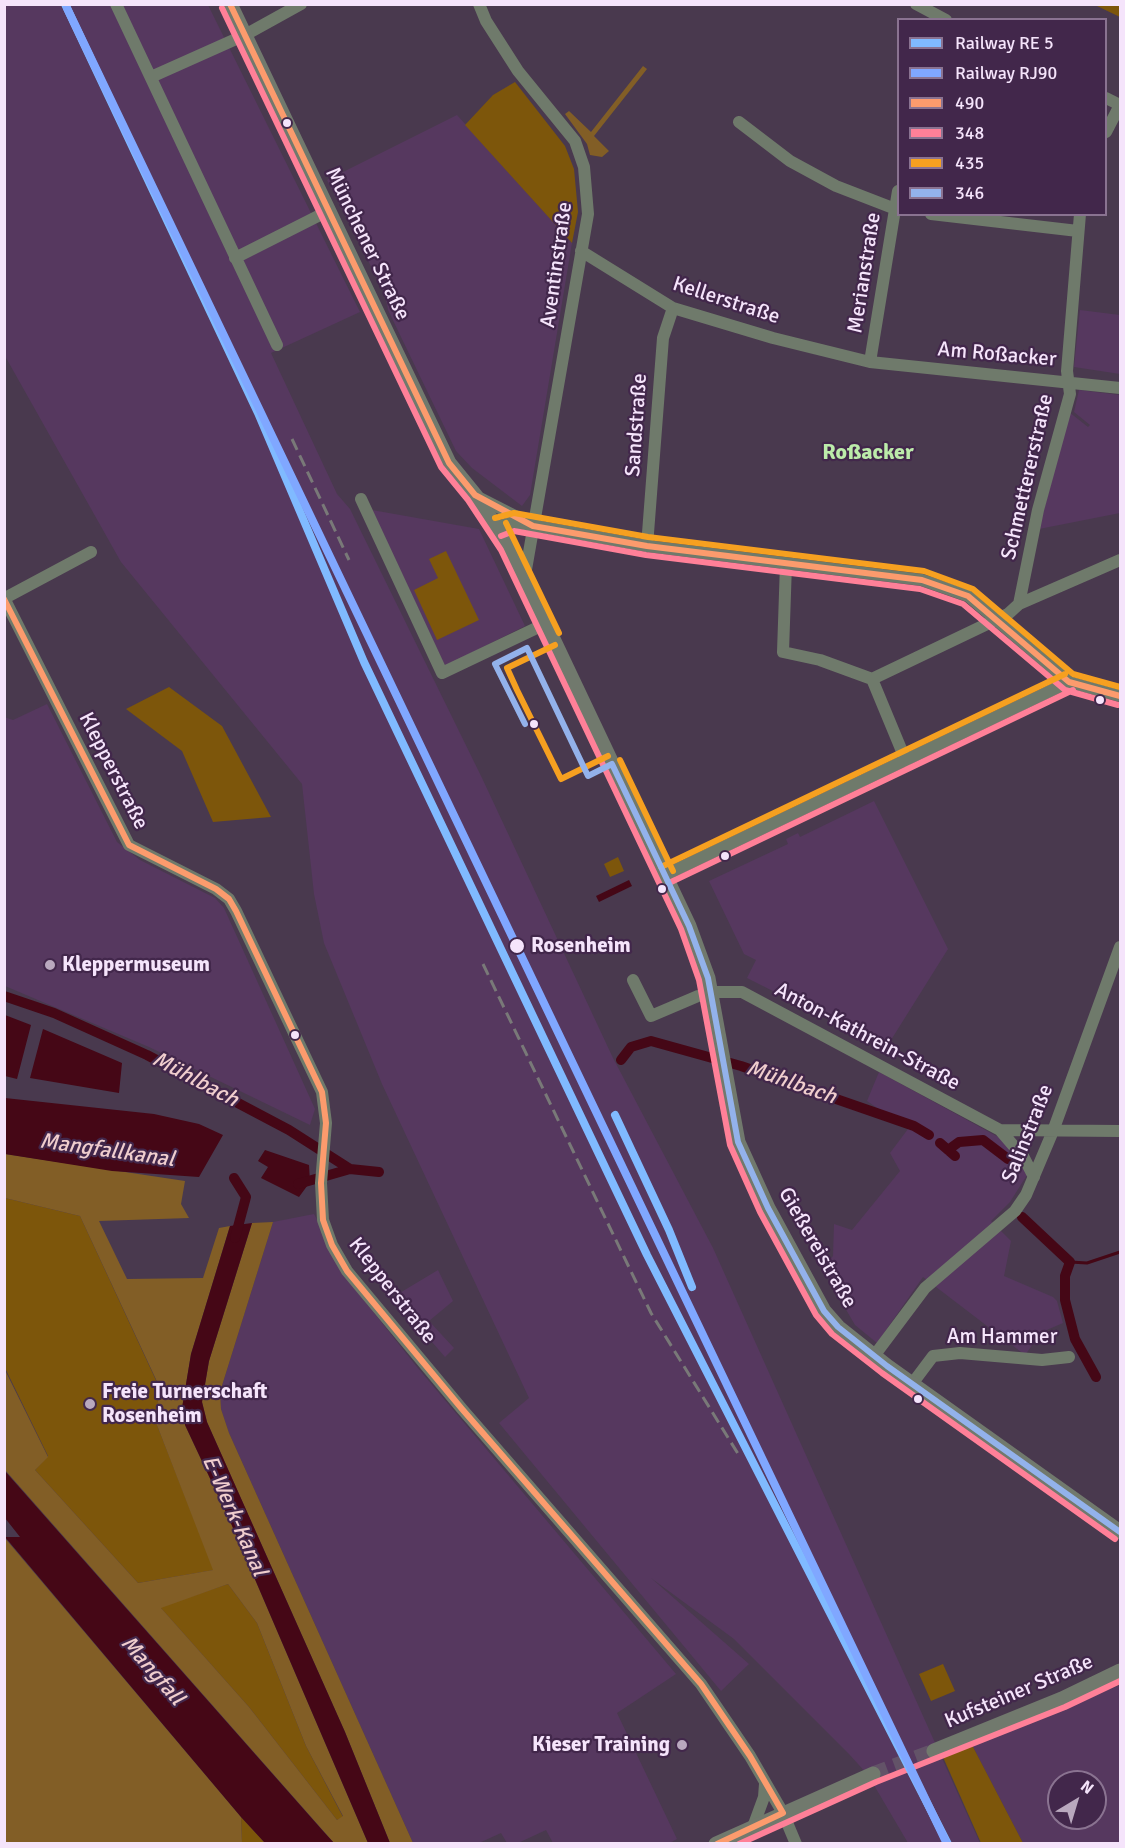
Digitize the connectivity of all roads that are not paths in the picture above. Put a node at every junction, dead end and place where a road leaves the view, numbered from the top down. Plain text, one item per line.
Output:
1 (116, 4) edge
2 (230, 4) edge
3 (301, 4) edge
4 (479, 4) edge
5 (922, 11) edge
6 (941, 18) edge
7 (244, 35) junction
8 (151, 77) junction
9 (1120, 105) edge
10 (739, 122) dead end
11 (1107, 130) edge
12 (897, 209) edge
13 (328, 211) junction
14 (948, 216) edge
15 (1080, 216) edge
16 (1078, 231) junction
17 (581, 251) junction
18 (235, 258) junction
19 (673, 308) junction
20 (277, 345) dead end
21 (870, 362) junction
22 (1068, 381) junction
23 (1120, 388) edge
24 (475, 495) junction
25 (361, 499) dead end
26 (533, 525) junction
27 (498, 527) junction
28 (648, 546) junction
29 (91, 552) dead end
30 (1120, 560) edge
31 (786, 564) junction
32 (524, 580) junction
33 (5, 598) edge
34 (1019, 604) junction
35 (998, 619) junction
36 (545, 624) junction
37 (872, 680) junction
38 (1069, 682) junction
39 (1120, 696) edge
40 (906, 761) junction
41 (665, 875) junction
42 (1120, 947) edge
43 (633, 980) dead end
44 (705, 994) junction
45 (1000, 1130) junction
46 (1053, 1131) junction
47 (1120, 1131) edge
48 (1034, 1178) junction
49 (874, 1356) junction
50 (1069, 1357) dead end
51 (912, 1384) junction
52 (1120, 1532) edge
53 (1120, 1671) edge
54 (934, 1751) tunnel mouth
55 (873, 1774) tunnel mouth
56 (765, 1784) junction
57 (783, 1813) junction
58 (753, 1827) junction
59 (716, 1844) edge
60 (796, 1844) edge

1 - 8 street
2 - 7 main road, Münchener Straße
3 - 7 street
4 - 17 street, Aventinstraße
5 - 6 street
7 - 8 street
7 - 13 main road, Münchener Straße
8 - 18 street
9 - 11 street
10 - 12 street
12 - 21 street, Merianstraße
13 - 18 street
13 - 24 main road, Münchener Straße
14 - 16 street
15 - 16 street, Schmettererstraße
16 - 22 street, Schmettererstraße
17 - 19 street, Kellerstraße
17 - 26 street, Aventinstraße
18 - 20 street
19 - 21 street, Kellerstraße
19 - 28 street, Sandstraße
21 - 22 street, Am Roßacker
22 - 23 street, Am Roßacker
22 - 34 street, Schmettererstraße
24 - 26 street, Münchener Straße
24 - 27 main road, Münchener Straße
25 - 36 street
26 - 27 street, Münchener Straße
26 - 28 street, Münchener Straße
26 - 32 street, Aventinstraße
27 - 32 main road, Münchener Straße
28 - 31 street, Münchener Straße
29 - 33 street
30 - 34 street
31 - 35 street, Münchener Straße
31 - 37 street
32 - 36 main road, Münchener Straße
33 - 56 street, Klepperstraße
34 - 35 street
35 - 37 street
35 - 38 street, Münchener Straße
36 - 41 main road, Münchener Straße
37 - 40 street
38 - 39 street, Münchener Straße
38 - 40 street
40 - 41 street
41 - 44 main road, Gießereistraße
42 - 46 street, Salinstraße
43 - 44 street
44 - 45 street, Anton-Kathrein-Straße
44 - 49 main road, Gießereistraße
45 - 46 street, Anton-Kathrein-Straße
45 - 48 street, Anton-Kathrein-Straße
46 - 47 street, Anton-Kathrein-Straße
46 - 48 street, Salinstraße
48 - 49 street, Salinstraße
49 - 51 main road, Gießereistraße
50 - 51 street, Am Hammer
51 - 52 main road, Gießereistraße
53 - 54 main road, Kufsteiner Straße
55 - 57 main road
56 - 57 street, Klepperstraße
56 - 58 street
57 - 58 main road
57 - 60 street, Klepperstraße
58 - 59 main road

